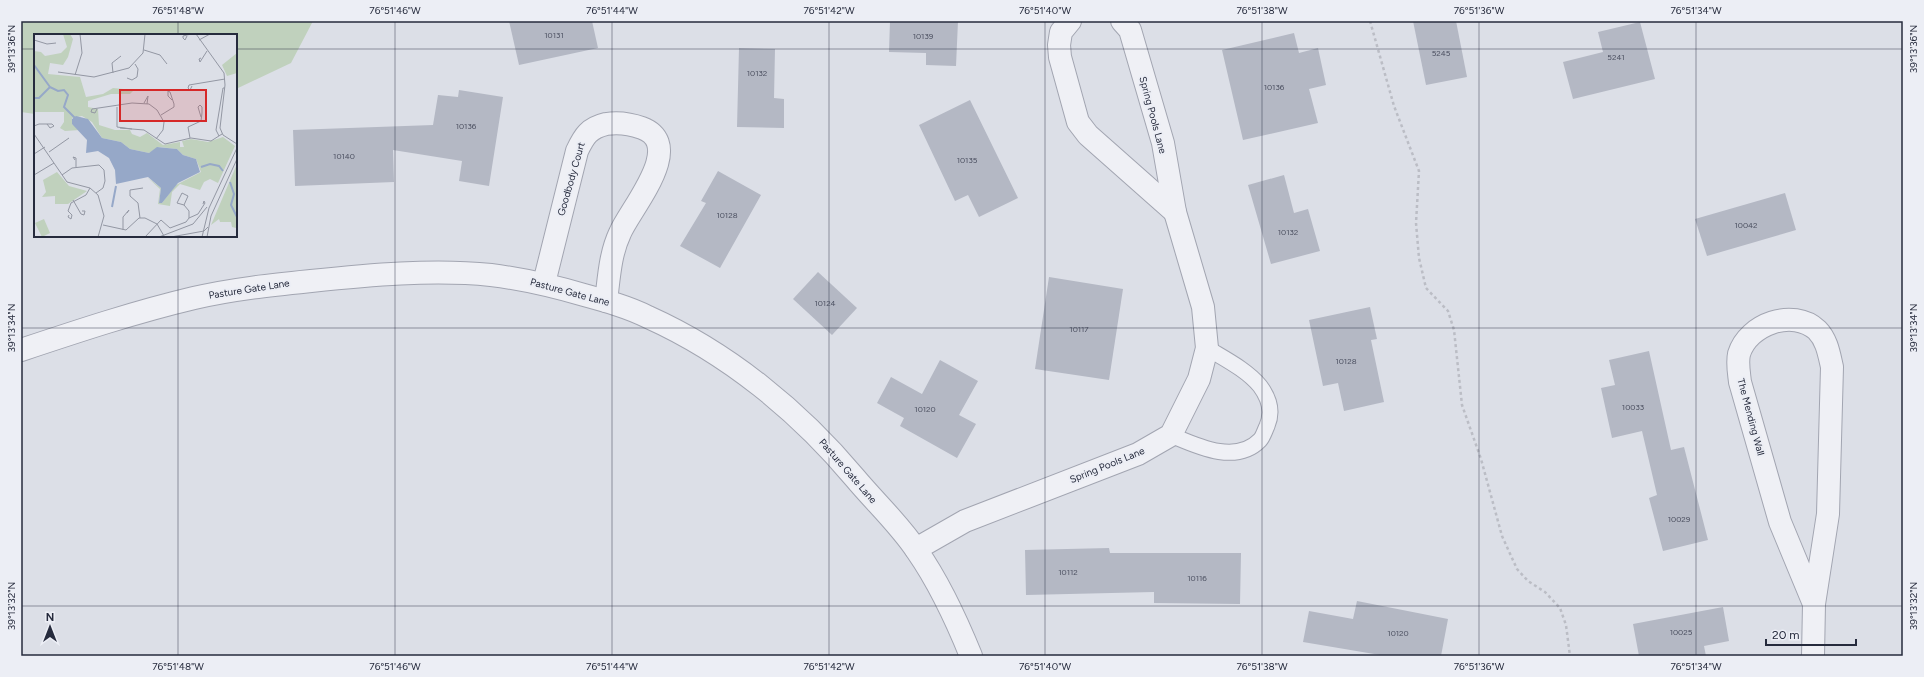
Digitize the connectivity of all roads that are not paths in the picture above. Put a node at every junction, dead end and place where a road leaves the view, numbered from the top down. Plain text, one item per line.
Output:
1 (1070, 21) edge
2 (1122, 21) edge
3 (1175, 212) junction
4 (544, 284) junction
5 (606, 301) junction
6 (1208, 348) junction
7 (21, 350) edge
8 (1171, 435) junction
9 (916, 549) junction
10 (1814, 604) junction
11 (972, 656) edge
12 (1813, 656) edge

1 - 3 street
2 - 3 street, Spring Pools Lane
3 - 6 street, Spring Pools Lane
4 - 5 street, Pasture Gate Lane
4 - 5 street, Goodbody Court
4 - 7 street, Pasture Gate Lane
5 - 9 street, Pasture Gate Lane
6 - 8 street, Spring Pools Lane
6 - 8 lane
8 - 9 street, Spring Pools Lane
9 - 11 street, Pasture Gate Lane
10 - 10 street, The Mending Wall
10 - 12 street, The Mending Wall

